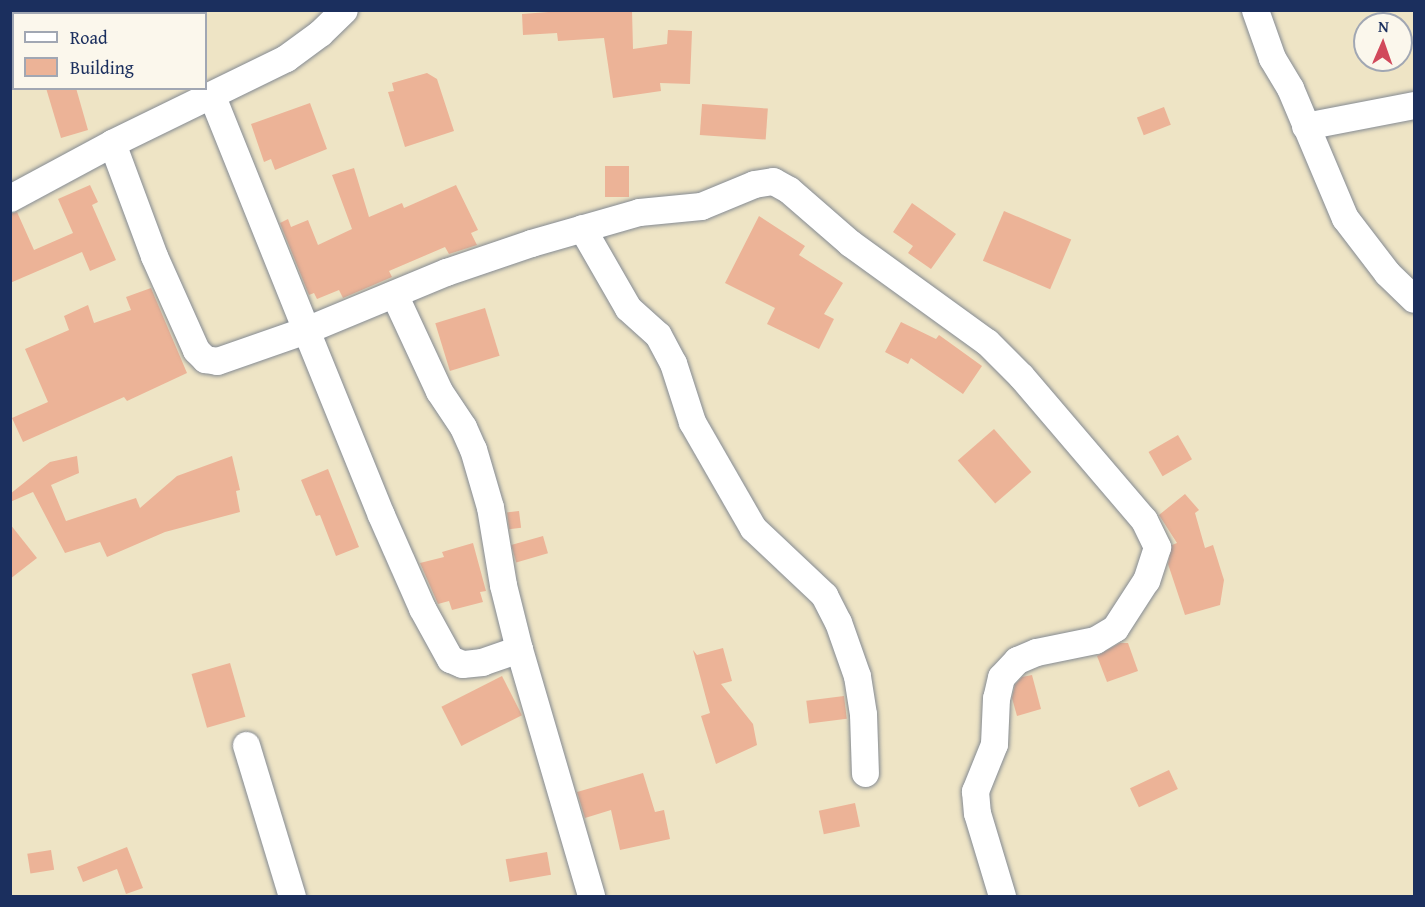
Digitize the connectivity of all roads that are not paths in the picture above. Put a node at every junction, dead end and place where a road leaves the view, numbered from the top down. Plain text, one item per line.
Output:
1 (344, 10) edge
2 (1255, 10) edge
3 (212, 96) junction
4 (1414, 105) edge
5 (1305, 126) junction
6 (112, 143) junction
7 (10, 198) edge
8 (582, 228) junction
9 (394, 294) junction
10 (1414, 299) edge
11 (306, 330) junction
12 (519, 649) junction
13 (246, 745) dead end
14 (865, 773) dead end
15 (292, 897) edge
16 (591, 897) edge
17 (1002, 897) edge

1 - 3 street
2 - 5 street
3 - 6 street
3 - 11 street
4 - 5 street
5 - 10 street
6 - 7 street
6 - 11 street
8 - 9 street
8 - 14 street
8 - 17 street
9 - 11 street
9 - 12 street
11 - 12 street
12 - 16 street
13 - 15 street

